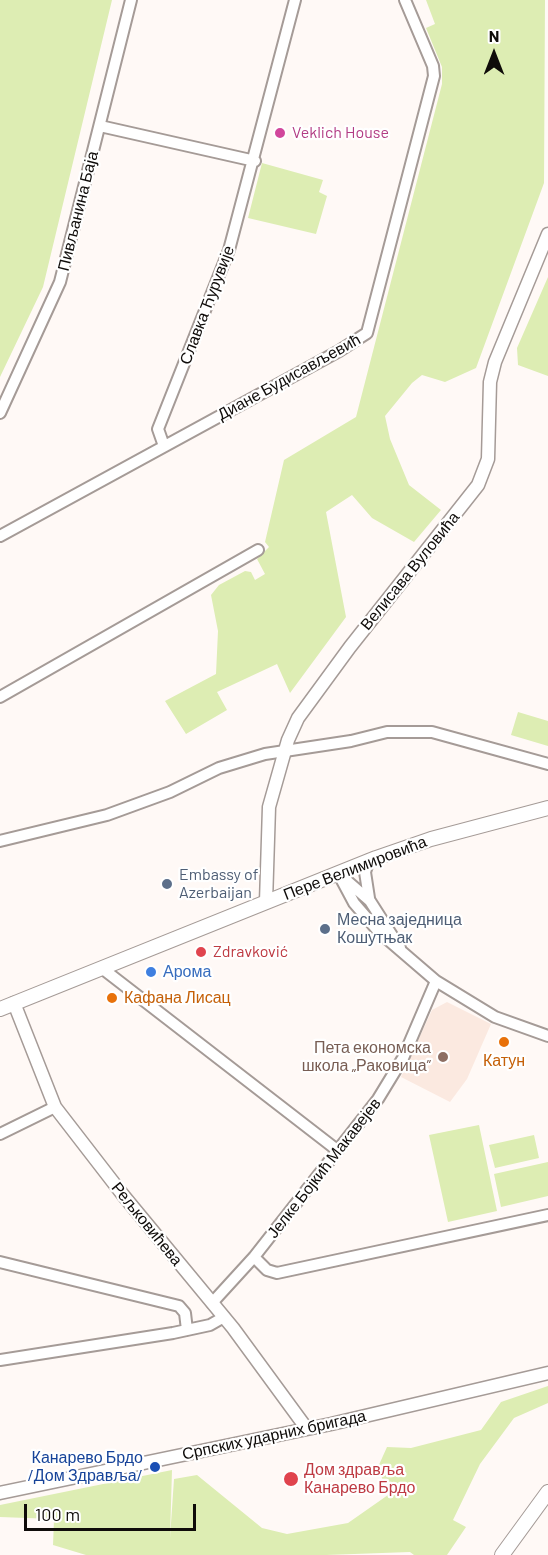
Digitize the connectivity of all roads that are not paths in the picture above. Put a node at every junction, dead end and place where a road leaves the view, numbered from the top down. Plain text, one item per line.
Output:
1 (131, 0) edge
2 (295, 0) edge
3 (405, 0) edge
4 (100, 126) junction
5 (255, 161) junction
6 (548, 234) edge
7 (0, 413) edge
8 (164, 446) junction
9 (0, 536) edge
10 (258, 550) dead end
11 (0, 697) edge
12 (284, 750) junction
13 (548, 765) edge
14 (548, 808) edge
15 (0, 841) edge
16 (369, 860) junction
17 (338, 873) junction
18 (370, 901) junction
19 (266, 902) junction
20 (400, 948) junction
21 (103, 969) junction
22 (436, 981) junction
23 (14, 1003) junction
24 (0, 1009) edge
25 (548, 1036) edge
26 (55, 1107) junction
27 (0, 1134) edge
28 (337, 1150) junction
29 (548, 1215) edge
30 (254, 1257) junction
31 (0, 1262) edge
32 (212, 1303) junction
33 (225, 1317) junction
34 (187, 1330) junction
35 (0, 1360) edge
36 (548, 1373) edge
37 (307, 1429) junction
38 (548, 1492) edge
39 (0, 1493) edge
40 (502, 1555) edge

1 - 4 street, Пивљанина Баја
2 - 5 street, Славка Ћурувије
3 - 8 street, Диане Будисављевић
4 - 5 street
4 - 7 street, Пивљанина Баја
5 - 8 street, Славка Ћурувије
6 - 12 street, Велисава Вуловића
8 - 9 street, Диане Будисављевић
10 - 11 street
12 - 13 street
12 - 15 street
12 - 19 street, Велисава Вуловића
14 - 16 main road, Пере Велимировића
16 - 17 main road, Пере Велимировића
16 - 18 street
17 - 18 street
17 - 19 main road, Пере Велимировића
17 - 20 street
18 - 20 street
19 - 21 main road, Пере Велимировића
20 - 22 street
21 - 23 main road, Пере Велимировића
21 - 28 street
22 - 25 street
22 - 28 street, Јелке Бојкић Макавејев
23 - 24 main road, Пере Велимировића
23 - 26 street, Рељковићева
26 - 27 street
26 - 32 street, Рељковићева
28 - 30 street, Јелке Бојкић Макавејев
29 - 30 street
30 - 32 street, Јелке Бојкић Макавејев
31 - 34 street
32 - 33 street, Рељковићева
33 - 34 street
33 - 37 street, Рељковићева
34 - 35 street
36 - 37 street, Српских ударних бригада
37 - 39 street, Српских ударних бригада
38 - 40 main road

